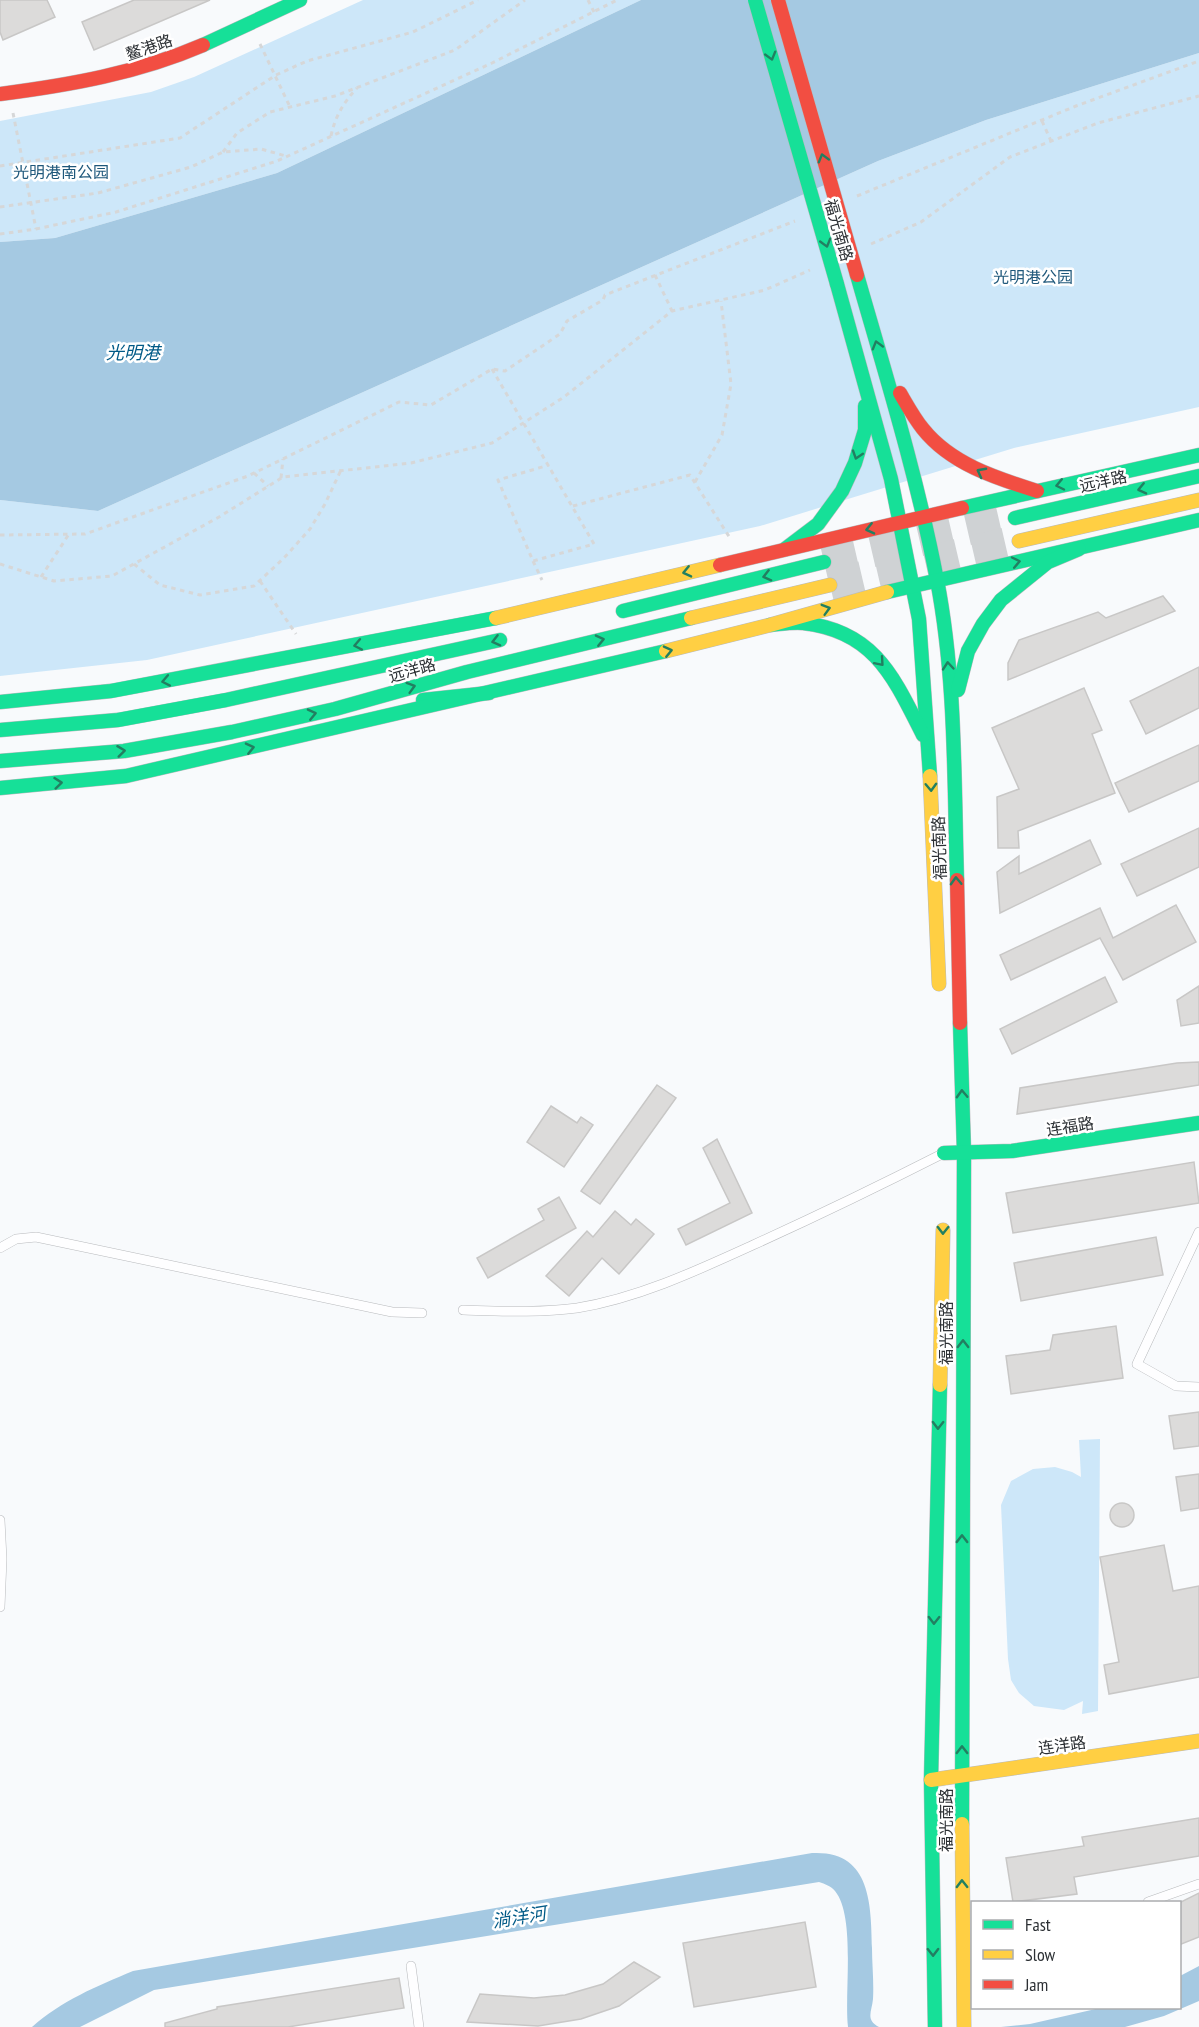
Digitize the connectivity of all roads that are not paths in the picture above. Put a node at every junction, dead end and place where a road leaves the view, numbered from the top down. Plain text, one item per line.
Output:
1 (300, 0) edge
2 (755, 0) edge
3 (778, 0) edge
4 (270, 7) edge
5 (0, 94) edge
6 (884, 369) junction
7 (864, 376) junction
8 (1199, 455) edge
9 (1199, 476) edge
10 (1037, 490) junction
11 (1199, 500) edge
12 (922, 517) junction
13 (1015, 518) tunnel mouth
14 (1199, 520) edge
15 (901, 522) junction
16 (1019, 541) tunnel mouth
17 (784, 549) junction
18 (1079, 549) junction
19 (824, 562) tunnel mouth
20 (937, 580) junction
21 (830, 585) tunnel mouth
22 (913, 586) junction
23 (609, 614) dead end
24 (478, 622) junction
25 (770, 626) junction
26 (518, 636) dead end
27 (326, 677) junction
28 (489, 693) junction
29 (0, 702) edge
30 (335, 709) junction
31 (952, 714) junction
32 (0, 730) edge
33 (929, 747) junction
34 (0, 761) edge
35 (0, 788) edge
36 (939, 998) dead end
37 (1199, 1123) edge
38 (964, 1153) junction
39 (944, 1154) joint
40 (943, 1216) dead end
41 (1199, 1232) edge
42 (0, 1248) edge
43 (463, 1310) dead end
44 (422, 1313) dead end
45 (1199, 1387) edge
46 (0, 1520) edge
47 (0, 1607) edge
48 (1199, 1741) edge
49 (962, 1776) junction
50 (931, 1780) junction
51 (1199, 1884) edge
52 (1151, 1901) edge
53 (411, 1966) dead end
54 (935, 2026) edge
55 (964, 2026) edge
56 (419, 2027) edge

1 - 4 main road, 鳌港路
2 -> 7 main road, 福光南路, bridge
6 -> 3 main road, 福光南路, bridge
4 - 5 main road, 鳌港路
10 -> 6 main road
6 - 12 main road, 福光南路
7 - 15 main road, 福光南路
7 -> 17 main road
8 -> 10 main road
9 -> 13 main road, 远洋路
10 - 12 main road
11 - 16 main road
12 - 15 main road
12 - 20 main road, 福光南路
14 - 18 main road
15 -> 17 main road
15 - 22 main road, 福光南路
17 -> 24 main road
20 -> 18 main road
18 - 31 main road
19 -> 23 main road
20 - 22 main road
31 -> 20 main road, 福光南路
30 -> 21 main road, 远洋路
25 -> 22 main road
22 - 33 main road, 福光南路
24 - 27 main road
24 -> 29 main road
28 -> 25 main road
25 -> 33 main road
26 -> 27 main road, 远洋路
27 - 32 main road, 远洋路
28 - 30 main road
35 -> 28 main road
34 -> 30 main road, 远洋路
38 -> 31 main road, 福光南路
33 -> 36 main road, 福光南路
37 - 38 main road, 连福路
38 - 39 main road, 连福路
49 -> 38 main road, 福光南路
39 - 43 lane
40 -> 50 main road, 福光南路
41 - 45 lane
42 - 44 lane
46 - 47 lane
48 - 49 main road, 连洋路
49 - 50 main road, 连洋路
55 -> 49 main road, 福光南路
50 -> 54 main road, 福光南路
51 - 52 lane
53 - 56 lane

